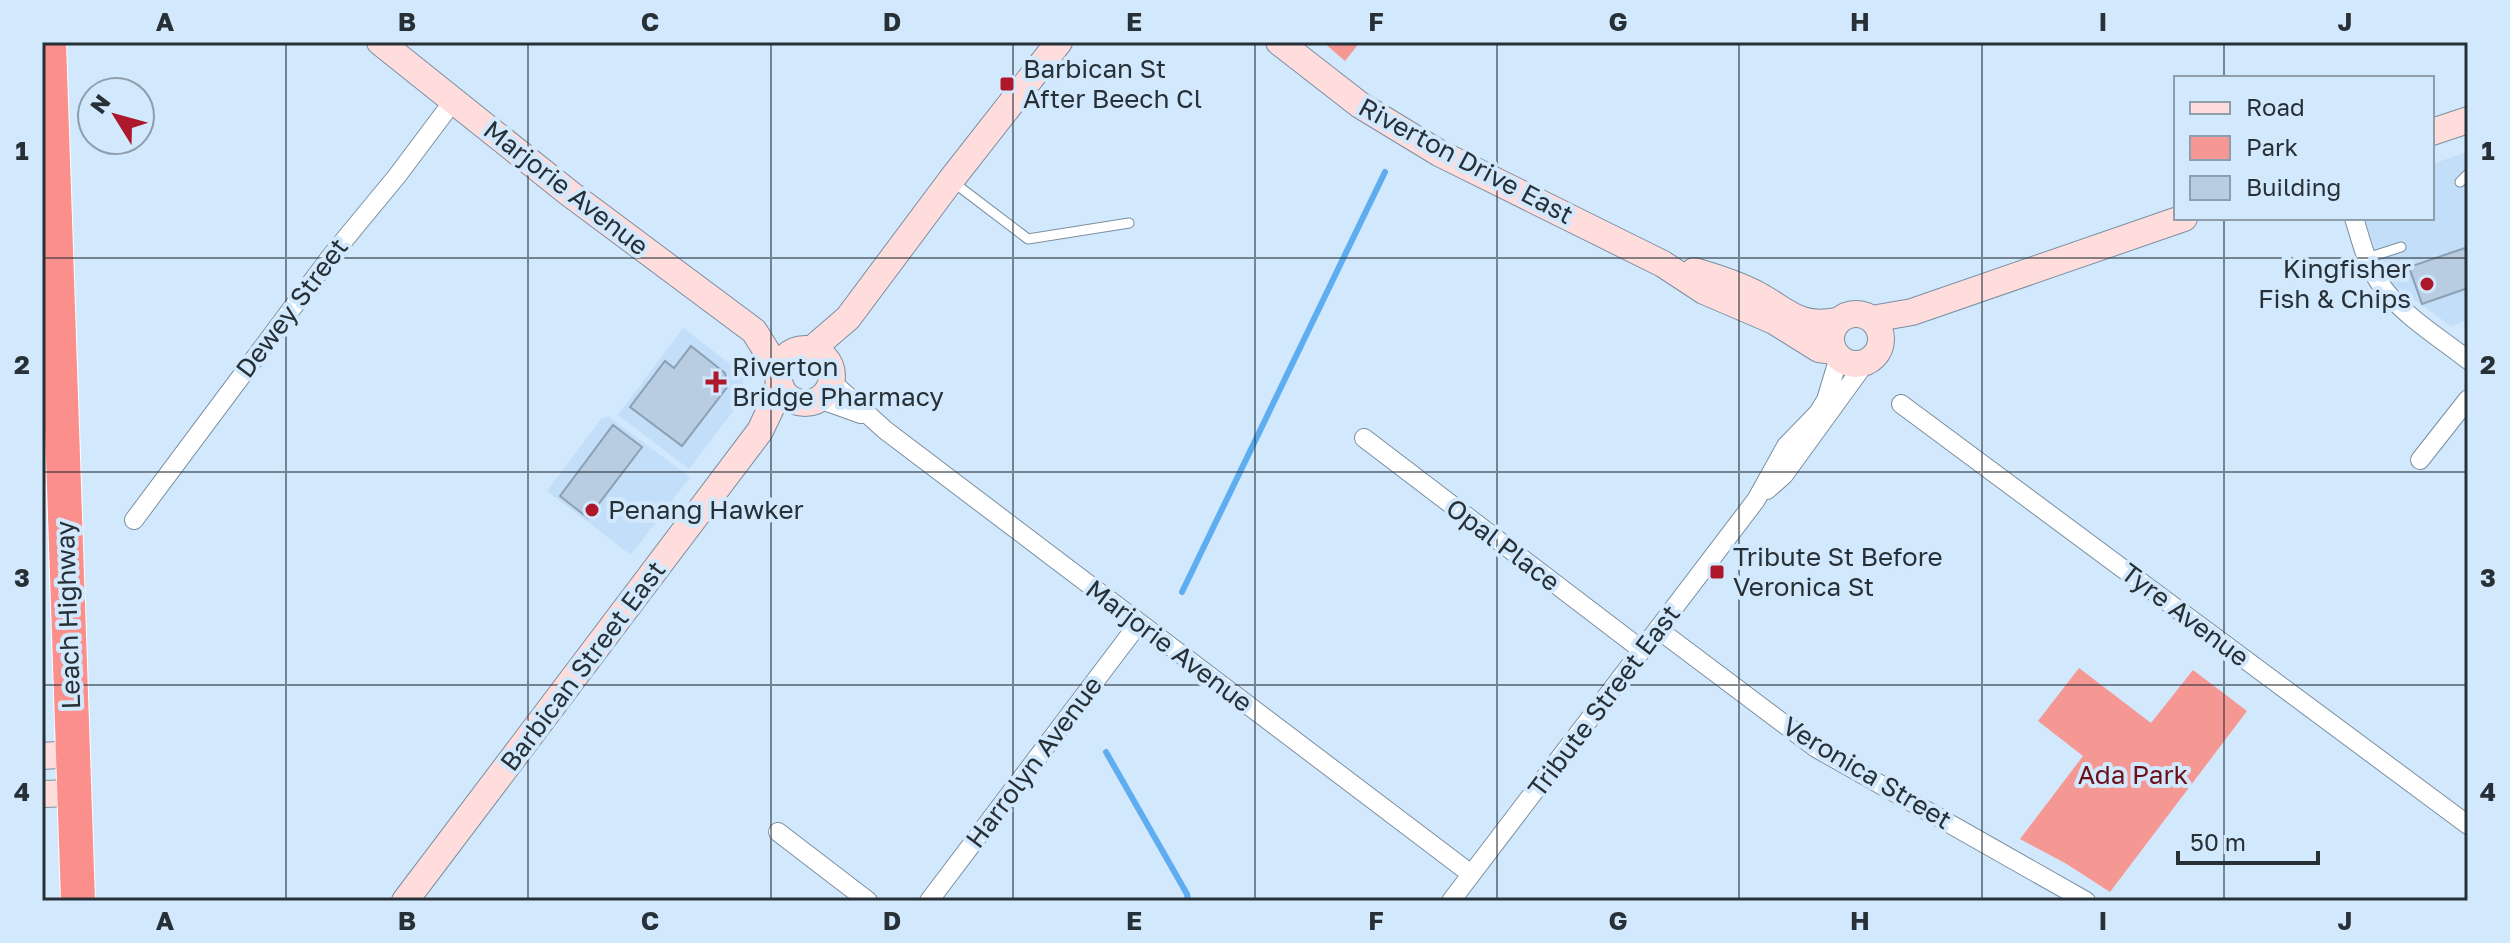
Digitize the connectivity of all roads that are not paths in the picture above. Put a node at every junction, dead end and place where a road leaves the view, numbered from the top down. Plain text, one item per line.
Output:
1 (49, 42) edge
2 (380, 42) edge
3 (1059, 42) edge
4 (1279, 42) edge
5 (454, 100) junction
6 (2468, 121) edge
7 (2434, 131) edge
8 (2468, 174) edge
9 (951, 180) junction
10 (2460, 182) dead end
11 (2178, 220) edge
12 (2355, 220) edge
13 (1129, 223) dead end
14 (2401, 247) dead end
15 (2367, 258) junction
16 (1663, 264) junction
17 (1837, 321) junction
18 (1877, 330) junction
19 (754, 331) junction
20 (1836, 354) junction
21 (2468, 360) edge
22 (1866, 362) junction
23 (808, 376) junction
24 (2468, 399) edge
25 (1901, 404) dead end
26 (1364, 438) dead end
27 (2420, 460) dead end
28 (1756, 500) junction
29 (134, 520) dead end
30 (1139, 623) junction
31 (1659, 630) junction
32 (1642, 650) junction
33 (58, 755) edge
34 (58, 793) edge
35 (2468, 825) edge
36 (778, 832) dead end
37 (1471, 874) junction
38 (78, 901) edge
39 (405, 901) edge
40 (868, 901) edge
41 (929, 901) edge
42 (1451, 901) edge
43 (2086, 901) edge

1 - 33 highway, Leach Highway
2 - 5 street, Marjorie Avenue
3 - 9 street
4 - 16 street, Riverton Drive East
5 - 19 street, Marjorie Avenue
5 - 29 street, Dewey Street
6 - 7 street
8 - 10 lane
9 - 13 lane
9 - 23 street
11 - 18 street, Riverton Drive East
12 - 15 street
14 - 15 lane
15 - 21 street
16 - 17 street, Riverton Drive East
16 - 20 street, Riverton Drive East
17 - 18 street, Riverton Drive East
17 - 20 street
18 - 22 street
19 - 23 street, Marjorie Avenue
19 - 23 street, Marjorie Avenue
20 - 22 street, Riverton Drive East
20 - 28 street, Tribute Street East
22 - 28 street, Tribute Street East
23 - 30 street, Marjorie Avenue
23 - 39 street, Barbican Street East
24 - 27 street
25 - 35 street, Tyre Avenue
26 - 32 street, Opal Place
28 - 31 street, Tribute Street East
30 - 37 street, Marjorie Avenue
30 - 41 street, Harrolyn Avenue
31 - 32 street, Tribute Street East
31 - 43 street, Veronica Street
32 - 37 street, Tribute Street East
33 - 34 highway, Leach Highway
34 - 38 highway, Leach Highway
36 - 40 street
37 - 42 street, Tribute Street East

